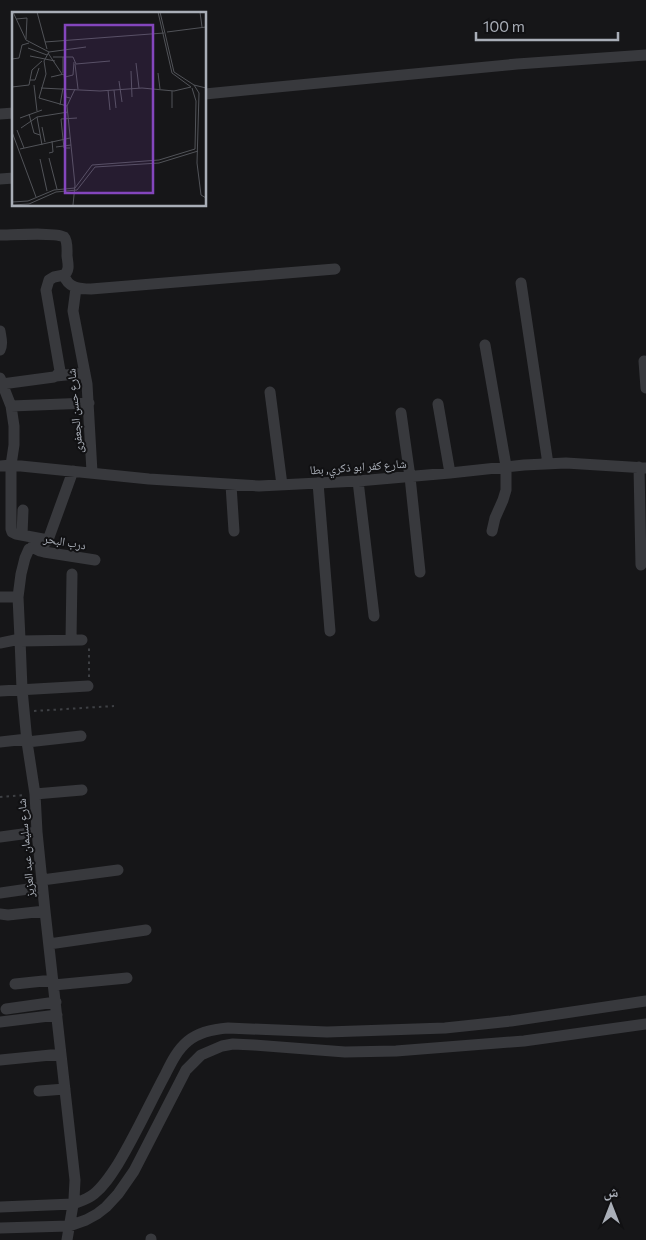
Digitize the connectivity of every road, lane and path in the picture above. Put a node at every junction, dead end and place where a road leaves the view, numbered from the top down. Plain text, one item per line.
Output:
1 (646, 55) edge
2 (206, 94) edge
3 (0, 235) edge
4 (335, 269) dead end
5 (64, 275) junction
6 (521, 283) dead end
7 (76, 288) junction
8 (0, 332) edge
9 (484, 345) dead end
10 (0, 350) edge
11 (644, 361) dead end
12 (85, 373) junction
13 (56, 376) junction
14 (1, 381) edge
15 (646, 388) edge
16 (270, 392) dead end
17 (89, 403) junction
18 (438, 404) dead end
19 (11, 406) junction
20 (401, 413) dead end
21 (548, 464) junction
22 (6, 465) edge
23 (506, 466) junction
24 (642, 468) edge
25 (73, 471) junction
26 (92, 472) junction
27 (450, 473) junction
28 (410, 477) junction
29 (358, 481) junction
30 (318, 483) junction
31 (231, 485) junction
32 (282, 485) junction
33 (23, 510) dead end
34 (234, 531) dead end
35 (492, 532) dead end
36 (22, 535) junction
37 (48, 540) junction
38 (32, 547) junction
39 (95, 560) dead end
40 (641, 565) dead end
41 (420, 572) dead end
42 (72, 574) dead end
43 (0, 596) edge
44 (18, 597) junction
45 (374, 616) dead end
46 (330, 631) dead end
47 (20, 640) junction
48 (76, 640) junction
49 (0, 643) edge
50 (88, 686) joint
51 (22, 690) junction
52 (0, 691) edge
53 (114, 706) dead end
54 (25, 712) junction
55 (81, 736) dead end
56 (27, 740) junction
57 (0, 742) edge
58 (82, 790) dead end
59 (35, 794) junction
60 (0, 797) edge
61 (37, 832) junction
62 (0, 837) edge
63 (118, 870) dead end
64 (42, 883) junction
65 (0, 892) edge
66 (45, 911) junction
67 (0, 914) edge
68 (146, 930) dead end
69 (49, 944) junction
70 (127, 978) dead end
71 (54, 982) junction
72 (15, 984) dead end
73 (646, 1001) edge
74 (56, 1002) junction
75 (6, 1010) dead end
76 (57, 1014) junction
77 (0, 1022) edge
78 (646, 1024) edge
79 (61, 1054) junction
80 (0, 1060) edge
81 (65, 1089) junction
82 (39, 1091) dead end
83 (73, 1204) junction
84 (0, 1207) edge
85 (69, 1226) junction
86 (0, 1228) edge
87 (67, 1240) edge

1 - 2 street
3 - 5 street
4 - 7 street
5 - 7 street
5 - 13 street
6 - 21 street
7 - 12 street, شارع حسن الجعفرى
8 - 10 street
9 - 23 street
11 - 15 street
12 - 13 street
12 - 17 street, شارع حسن الجعفرى
13 - 14 street
14 - 19 street
16 - 32 street
17 - 19 street
17 - 26 street, شارع حسن الجعفرى
18 - 27 street
19 - 22 street
20 - 28 street
21 - 23 street, شارع كفر ابو ذكري, بطا
21 - 24 street, شارع كفر ابو ذكري, بطا
22 - 25 street, شارع كفر ابو ذكري, بطا
22 - 36 street
23 - 27 street, شارع كفر ابو ذكري, بطا
23 - 35 street
24 - 40 street
25 - 26 street, شارع كفر ابو ذكري, بطا
25 - 37 street
26 - 31 street, شارع كفر ابو ذكري, بطا
27 - 28 street, شارع كفر ابو ذكري, بطا
28 - 29 street, شارع كفر ابو ذكري, بطا
28 - 41 street
29 - 30 street, شارع كفر ابو ذكري, بطا
29 - 45 street
30 - 32 street, شارع كفر ابو ذكري, بطا
30 - 46 street
31 - 32 street, شارع كفر ابو ذكري, بطا
31 - 34 street
33 - 36 street
36 - 37 street
37 - 38 street
38 - 39 street, درب البحر
38 - 44 street, شارع سليمان عبد العزيز
42 - 48 street
43 - 44 street
44 - 47 street, شارع سليمان عبد العزيز
47 - 48 street
47 - 49 street
47 - 51 street, شارع سليمان عبد العزيز
48 - 50 path
50 - 51 street
51 - 52 street
51 - 54 street, شارع سليمان عبد العزيز
53 - 54 path
54 - 56 street, شارع سليمان عبد العزيز
55 - 56 street
56 - 57 street
56 - 59 street, شارع سليمان عبد العزيز
58 - 59 street
59 - 60 path
59 - 61 street, شارع سليمان عبد العزيز
61 - 62 street
61 - 64 street, شارع سليمان عبد العزيز
63 - 64 street
64 - 65 street
64 - 66 street, شارع سليمان عبد العزيز
66 - 67 street
66 - 69 street, شارع سليمان عبد العزيز
68 - 69 street
69 - 71 street, شارع سليمان عبد العزيز
70 - 71 street
71 - 72 street
71 - 74 street, شارع سليمان عبد العزيز
73 - 83 street
74 - 75 street
74 - 76 street, شارع سليمان عبد العزيز
76 - 77 street
76 - 79 street, شارع سليمان عبد العزيز
78 - 85 street
79 - 80 street
79 - 81 street, شارع سليمان عبد العزيز
81 - 82 street
81 - 83 street, شارع سليمان عبد العزيز
83 - 84 street
83 - 85 street, شارع سليمان عبد العزيز
85 - 86 street
85 - 87 street, شارع سليمان عبد العزيز

